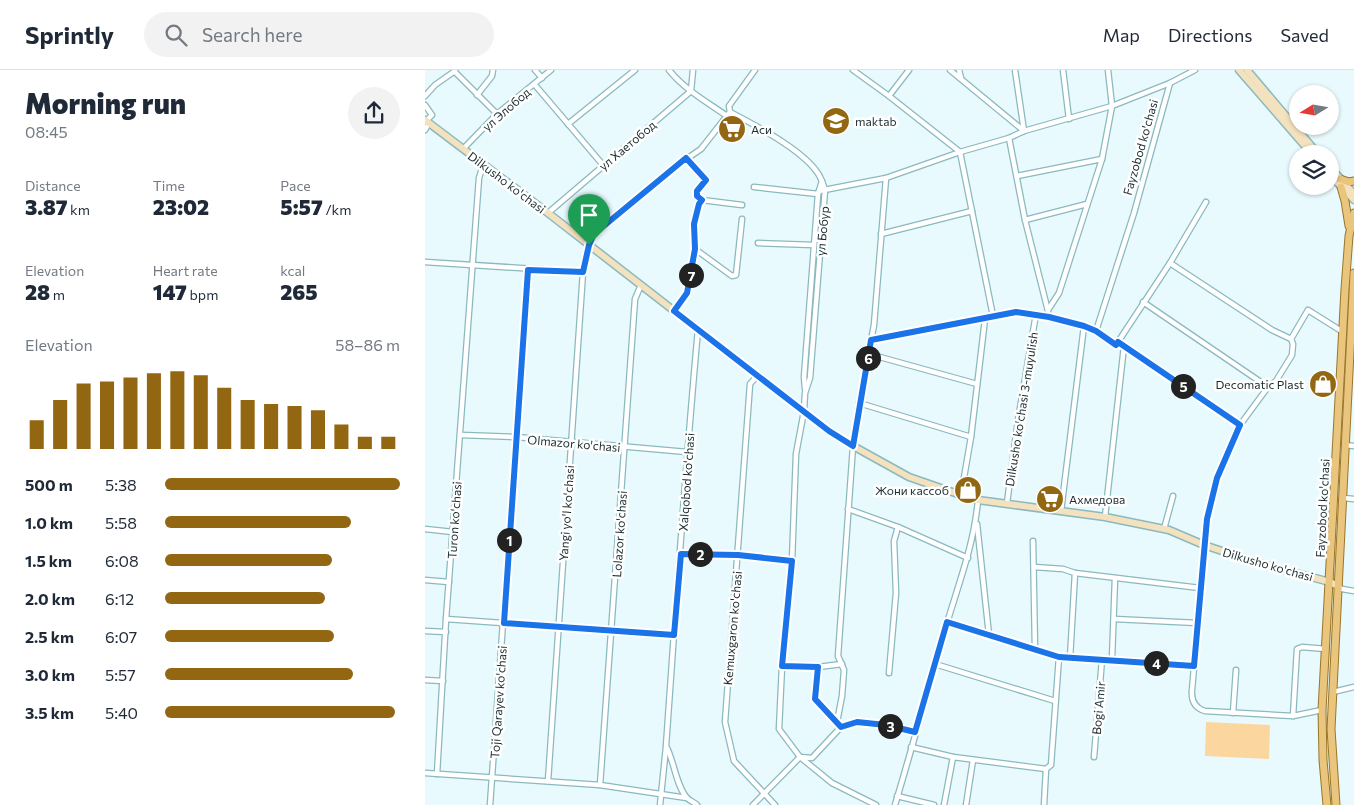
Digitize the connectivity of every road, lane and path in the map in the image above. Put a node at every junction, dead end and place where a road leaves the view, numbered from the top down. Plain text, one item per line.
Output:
1 (493, 70) edge
2 (535, 70) edge
3 (551, 70) edge
4 (635, 70) edge
5 (669, 70) edge
6 (693, 70) edge
7 (755, 70) edge
8 (853, 70) edge
9 (909, 70) edge
10 (950, 70) edge
11 (959, 70) edge
12 (1015, 70) edge
13 (1063, 70) edge
14 (1108, 70) edge
15 (1195, 70) edge
16 (1239, 70) edge
17 (1247, 70) edge
18 (456, 71) edge
19 (542, 78) junction
20 (961, 78) junction
21 (1170, 83) junction
22 (535, 85) junction
23 (691, 91) junction
24 (477, 95) junction
25 (425, 96) edge
26 (889, 96) junction
27 (425, 105) edge
28 (1112, 106) junction
29 (497, 114) junction
30 (728, 114) junction
31 (1069, 119) junction
32 (427, 122) edge
33 (568, 124) junction
34 (425, 130) edge
35 (1024, 131) junction
36 (1009, 138) junction
37 (1304, 145) edge
38 (1311, 145) edge
39 (463, 149) junction
40 (960, 152) junction
41 (686, 158) junction
42 (1101, 159) junction
43 (483, 165) junction
44 (603, 165) junction
45 (1017, 176) junction
46 (885, 178) junction
47 (1340, 179) joint
48 (822, 180) junction
49 (1354, 181) edge
50 (754, 187) dead end
51 (1341, 187) joint
52 (825, 190) junction
53 (818, 192) junction
54 (1354, 194) edge
55 (702, 200) junction
56 (1354, 200) edge
57 (1206, 202) dead end
58 (1087, 204) junction
59 (742, 205) dead end
60 (972, 211) junction
61 (548, 213) junction
62 (1354, 213) edge
63 (742, 219) dead end
64 (1025, 220) junction
65 (1350, 229) junction
66 (881, 234) junction
67 (758, 243) dead end
68 (589, 245) junction
69 (814, 245) junction
70 (695, 249) junction
71 (425, 262) edge
72 (1169, 263) junction
73 (473, 266) junction
74 (528, 270) junction
75 (583, 272) junction
76 (1354, 272) edge
77 (641, 286) junction
78 (1143, 302) junction
79 (1047, 310) junction
80 (674, 311) junction
81 (1036, 314) junction
82 (993, 316) junction
83 (1049, 317) junction
84 (985, 319) junction
85 (1084, 326) junction
86 (698, 330) junction
87 (1096, 331) junction
88 (1343, 332) junction
89 (1291, 339) junction
90 (871, 340) junction
91 (1118, 342) junction
92 (1124, 346) junction
93 (869, 354) junction
94 (757, 376) junction
95 (977, 384) junction
96 (1268, 387) junction
97 (805, 393) junction
98 (859, 403) junction
99 (804, 411) junction
100 (1240, 425) junction
101 (461, 434) junction
102 (516, 437) junction
103 (971, 437) junction
104 (571, 443) junction
105 (1345, 445) junction
106 (853, 446) junction
107 (1354, 446) edge
108 (625, 447) junction
109 (687, 452) junction
110 (961, 495) junction
111 (1173, 496) dead end
112 (1343, 498) junction
113 (1354, 499) edge
114 (977, 500) junction
115 (1007, 504) junction
116 (848, 510) junction
117 (1061, 511) junction
118 (1105, 517) junction
119 (976, 518) junction
120 (898, 527) junction
121 (425, 529) edge
122 (1164, 529) junction
123 (453, 532) junction
124 (1033, 541) dead end
125 (1204, 545) junction
126 (681, 554) junction
127 (738, 555) junction
128 (968, 558) junction
129 (792, 561) junction
130 (1033, 567) junction
131 (1075, 572) junction
132 (1115, 578) junction
133 (425, 580) edge
134 (449, 582) junction
135 (1329, 582) junction
136 (1338, 586) junction
137 (1200, 588) junction
138 (1354, 591) edge
139 (446, 619) junction
140 (1114, 619) junction
141 (947, 622) junction
142 (504, 623) junction
143 (1198, 623) junction
144 (558, 627) junction
145 (612, 630) junction
146 (425, 631) edge
147 (446, 632) junction
148 (674, 635) junction
149 (989, 635) junction
150 (1326, 649) junction
151 (1035, 650) junction
152 (1059, 657) junction
153 (1070, 658) junction
154 (1102, 659) junction
155 (1112, 660) junction
156 (842, 664) junction
157 (935, 664) junction
158 (782, 666) junction
159 (1194, 666) junction
160 (818, 667) junction
161 (1236, 670) dead end
162 (889, 673) dead end
163 (425, 680) edge
164 (443, 681) junction
165 (1354, 687) edge
166 (1333, 692) junction
167 (1055, 701) junction
168 (1322, 710) junction
169 (1233, 713) junction
170 (1293, 716) junction
171 (839, 724) junction
172 (915, 732) junction
173 (666, 746) junction
174 (911, 747) junction
175 (800, 756) junction
176 (953, 757) junction
177 (1094, 757) dead end
178 (973, 760) junction
179 (1045, 769) junction
180 (425, 773) edge
181 (437, 774) junction
182 (493, 778) junction
183 (548, 782) junction
184 (600, 785) junction
185 (661, 794) junction
186 (764, 794) junction
187 (897, 796) junction
188 (687, 798) junction
189 (490, 805) edge
190 (660, 805) edge
191 (697, 805) edge
192 (753, 805) edge
193 (775, 805) edge
194 (877, 805) edge
195 (895, 805) edge
196 (934, 805) edge
197 (944, 805) edge
198 (966, 805) edge
199 (1044, 805) edge
200 (1327, 805) edge
201 (1336, 805) edge

1 - 24 street
2 - 19 street
3 - 19 street, ул Элобод
4 - 33 street
5 - 23 street
6 - 23 street
7 - 30 street
8 - 26 street
9 - 26 street
10 - 20 street
11 - 20 street
12 - 35 street
13 - 31 street
14 - 28 street
15 - 21 street, Fayzobod ko'chasi
16 - 37 street
17 - 38 street
18 - 24 street
18 - 25 street
19 - 22 street, ул Элобод
20 - 35 street
21 - 28 street, Fayzobod ko'chasi
21 - 87 street, Fayzobod ko'chasi
22 - 29 street, ул Элобод
22 - 33 street
23 - 30 street
23 - 44 street, ул Хаетобод
24 - 29 street
26 - 40 street
27 - 32 street
28 - 31 street, Fayzobod ko'chasi
28 - 42 street
29 - 39 street, ул Элобод
30 - 41 street
30 - 48 street
31 - 35 street, Fayzobod ko'chasi
32 - 34 street
32 - 39 street, Dilkusho ko'chasi
33 - 44 street
35 - 36 street, Fayzobod ko'chasi
36 - 40 street, Fayzobod ko'chasi
36 - 45 street
39 - 43 street, Dilkusho ko'chasi
40 - 46 street, ул Бобур
40 - 60 street
41 - 55 street
41 - 68 street
42 - 45 street
42 - 58 street
43 - 61 street, Dilkusho ko'chasi
43 - 73 street, Turon ko'chasi
44 - 61 street, ул Хаетобод
45 - 64 street
46 - 52 street, ул Бобур
46 - 66 street
47 - 49 main road
47 - 54 street
48 - 52 street
48 - 53 street
50 - 53 street
51 - 56 street
51 - 65 main road
52 - 53 street
52 - 97 street, ул Бобур
53 - 69 street
55 - 59 street
55 - 70 street
57 - 72 street
58 - 64 street
58 - 79 street
60 - 66 street
60 - 82 street
61 - 68 street, Dilkusho ko'chasi
62 - 65 main road, Fayzobod ko'chasi
63 - 70 street
64 - 79 street
65 - 88 main road, Fayzobod ko'chasi
66 - 90 street
67 - 69 street
68 - 75 street, Yangi yo'l ko'chasi
68 - 77 street, Dilkusho ko'chasi
69 - 97 street
70 - 80 street
71 - 73 street
72 - 78 street
72 - 89 street
73 - 74 street
73 - 101 street, Turon ko'chasi
74 - 75 street
74 - 102 street, Toji Qarayev ko'chasi
75 - 104 street, Yangi yo'l ko'chasi
76 - 105 main road, Fayzobod ko'chasi
77 - 80 street, Dilkusho ko'chasi
77 - 108 street, Lolazor ko'chasi
78 - 91 street
78 - 96 street
79 - 83 street
80 - 86 street, Dilkusho ko'chasi
81 - 82 street
81 - 83 street
81 - 115 street, Dilkusho ko'chasi 3-muyulish
82 - 84 street
83 - 85 street
84 - 90 street
84 - 95 street
85 - 87 street
85 - 117 street
86 - 94 street, Dilkusho ko'chasi
86 - 109 street, Xalqobod ko'chasi
87 - 91 street
88 - 89 street
88 - 135 main road, Fayzobod ko'chasi
89 - 96 street
90 - 93 street
91 - 92 street
92 - 100 street
92 - 118 street
93 - 95 street
93 - 98 street
94 - 99 street, Dilkusho ko'chasi
94 - 127 street, Kemuxgaron ko'chasi
95 - 103 street
96 - 100 street
97 - 99 street, ул Бобур
98 - 103 street
98 - 106 street
99 - 106 street, Dilkusho ko'chasi
99 - 129 street, ул Бобур
100 - 125 street
101 - 102 street, Olmazor ko'chasi
101 - 123 street, Turon ko'chasi
102 - 104 street, Olmazor ko'chasi
102 - 142 street, Toji Qarayev ko'chasi
103 - 110 street
104 - 108 street, Olmazor ko'chasi
104 - 144 street, Yangi yo'l ko'chasi
105 - 107 street
105 - 112 main road, Fayzobod ko'chasi
106 - 110 street, Dilkusho ko'chasi
106 - 116 street
108 - 109 street, Olmazor ko'chasi
108 - 145 street, Lolazor ko'chasi
109 - 126 street, Xalqobod ko'chasi
110 - 114 street, Dilkusho ko'chasi
111 - 122 street
112 - 113 street
112 - 136 main road, Fayzobod ko'chasi
114 - 115 street, Dilkusho ko'chasi
114 - 119 street
115 - 117 street, Dilkusho ko'chasi
116 - 120 street
116 - 156 street
117 - 118 street, Dilkusho ko'chasi
118 - 122 street, Dilkusho ko'chasi
119 - 128 street
119 - 149 street
120 - 128 street
120 - 162 street
121 - 123 street
122 - 125 street, Dilkusho ko'chasi
123 - 134 street, Turon ko'chasi
124 - 130 street
125 - 135 street, Dilkusho ko'chasi
125 - 137 street
126 - 127 street
126 - 148 street, Xalqobod ko'chasi
127 - 129 street
127 - 186 street, Kemuxgaron ko'chasi
128 - 141 street
129 - 158 street, ул Бобур
130 - 131 street
130 - 151 street
131 - 132 street
131 - 153 street
132 - 137 street
132 - 140 street
133 - 134 street
134 - 139 street, Turon ko'chasi
135 - 136 street, Dilkusho ko'chasi
135 - 150 main road, Fayzobod ko'chasi
136 - 138 street
136 - 166 main road, Fayzobod ko'chasi
137 - 143 street
139 - 142 street
139 - 147 street, Turon ko'chasi
140 - 143 street
140 - 155 street
141 - 149 street
141 - 157 street
142 - 144 street
142 - 182 street, Toji Qarayev ko'chasi
143 - 159 street
144 - 145 street
144 - 183 street, Yangi yo'l ko'chasi
145 - 148 street
145 - 184 street, Lolazor ko'chasi
146 - 147 street
147 - 164 street, Turon ko'chasi
148 - 173 street, Xalqobod ko'chasi
149 - 151 street
150 - 168 main road, Fayzobod ko'chasi
150 - 170 street
151 - 152 street
152 - 153 street
152 - 167 street
153 - 154 street
154 - 155 street
154 - 177 street
155 - 159 street
156 - 160 street
156 - 171 street
157 - 167 street
157 - 172 street
158 - 160 street
158 - 175 street, ул Бобур
159 - 169 street
160 - 171 street
161 - 169 street
163 - 164 street
164 - 181 street, Turon ko'chasi
165 - 166 street
166 - 201 main road
167 - 179 street
168 - 170 street
168 - 200 main road, Fayzobod ko'chasi
169 - 170 street
171 - 172 street
171 - 175 street
172 - 174 street
173 - 185 street
173 - 188 street, Xalqobod ko'chasi
174 - 176 street
174 - 187 street
175 - 186 street
175 - 194 street, ул Бобур
176 - 178 street
176 - 197 street
178 - 179 street
178 - 198 street
179 - 199 street
180 - 181 street
181 - 182 street
182 - 183 street
182 - 189 street, Toji Qarayev ko'chasi
183 - 184 street
184 - 185 street
185 - 188 street
185 - 190 street
186 - 192 street
186 - 193 street, Kemuxgaron ko'chasi
187 - 195 street
187 - 196 street
188 - 191 street

